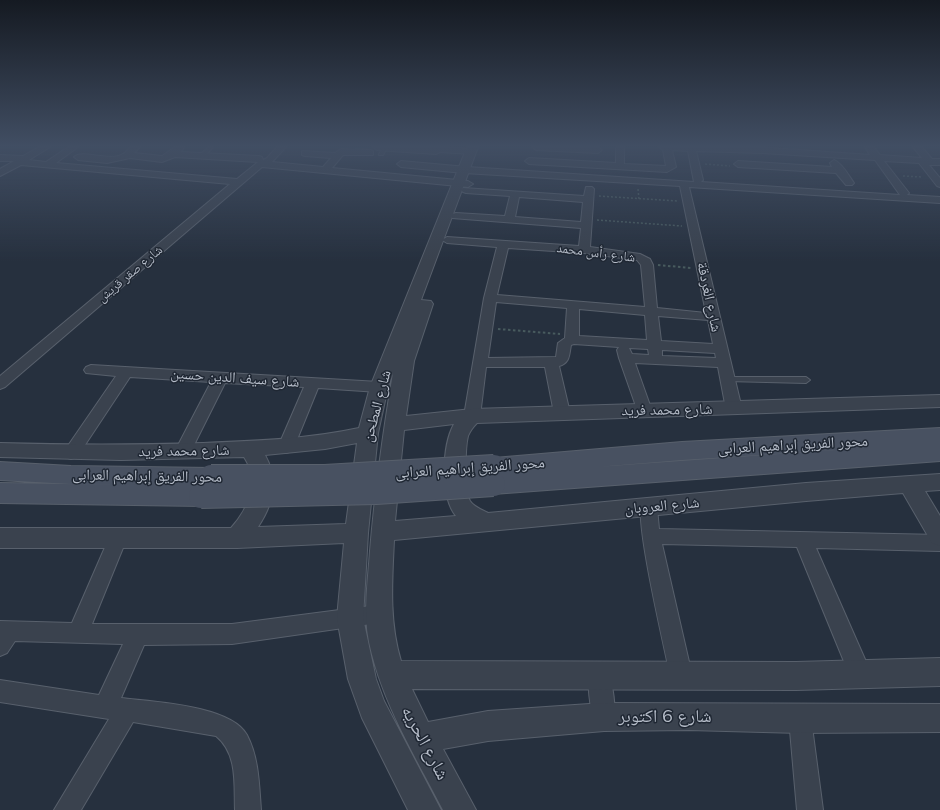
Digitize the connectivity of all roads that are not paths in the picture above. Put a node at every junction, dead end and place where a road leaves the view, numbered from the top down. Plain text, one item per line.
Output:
1 (684, 184) edge
2 (236, 185) edge
3 (462, 185) edge
4 (464, 185) edge
5 (499, 185) edge
6 (591, 185) edge
7 (697, 185) edge
8 (774, 185) edge
9 (898, 185) edge
10 (904, 193) junction
11 (515, 194) junction
12 (940, 195) edge
13 (544, 196) junction
14 (588, 197) junction
15 (940, 200) edge
16 (456, 216) junction
17 (514, 220) junction
18 (540, 222) junction
19 (586, 222) junction
20 (447, 240) junction
21 (509, 245) junction
22 (584, 250) junction
23 (490, 298) junction
24 (573, 305) junction
25 (652, 312) junction
26 (713, 317) junction
27 (572, 338) junction
28 (621, 343) junction
29 (654, 345) junction
30 (720, 349) junction
31 (626, 358) junction
32 (656, 360) junction
33 (480, 363) junction
34 (551, 363) junction
35 (723, 364) junction
36 (0, 370) edge
37 (91, 370) dead end
38 (127, 371) junction
39 (15, 372) junction
40 (222, 377) junction
41 (727, 379) junction
42 (806, 380) dead end
43 (0, 384) edge
44 (313, 384) junction
45 (379, 387) junction
46 (940, 401) edge
47 (734, 409) junction
48 (644, 411) junction
49 (562, 412) junction
50 (472, 416) junction
51 (395, 426) junction
52 (368, 433) junction
53 (940, 436) edge
54 (286, 447) junction
55 (250, 449) junction
56 (0, 450) edge
57 (183, 451) junction
58 (940, 452) edge
59 (71, 453) junction
60 (0, 471) edge
61 (493, 475) junction
62 (940, 482) edge
63 (910, 484) junction
64 (206, 487) junction
65 (0, 493) edge
66 (648, 508) junction
67 (488, 523) junction
68 (383, 532) junction
69 (356, 533) junction
70 (651, 536) junction
71 (940, 536) edge
72 (0, 538) edge
73 (118, 538) junction
74 (237, 538) junction
75 (804, 540) junction
76 (940, 543) edge
77 (378, 614) junction
78 (350, 618) junction
79 (78, 633) junction
80 (138, 635) junction
81 (3, 636) edge
82 (940, 672) edge
83 (860, 673) junction
84 (392, 675) junction
85 (599, 675) junction
86 (681, 675) junction
87 (362, 679) joint
88 (0, 691) edge
89 (116, 709) junction
90 (604, 717) junction
91 (940, 718) edge
92 (800, 719) junction
93 (406, 741) junction
94 (68, 810) edge
95 (248, 810) edge
96 (425, 810) edge
97 (460, 810) edge
98 (810, 810) edge

1 - 26 street, شارع الغردقة
2 - 39 street, شارع صقر قريش
3 - 45 street, شارع المطحن
4 - 16 street, شارع المطحن
5 - 11 street
6 - 14 street
7 - 15 street
8 - 10 street
9 - 10 street
10 - 12 street
11 - 13 street
11 - 17 street
13 - 14 street
13 - 18 street
14 - 19 street
16 - 17 street
16 - 20 street, شارع المطحن
17 - 18 street
17 - 21 street
18 - 19 street
19 - 22 street
20 - 21 street, شارع رأس محمد
20 - 51 street, شارع المطحن
21 - 22 street, شارع رأس محمد
21 - 23 street
22 - 25 street, شارع رأس محمد
23 - 24 street
23 - 33 street
24 - 25 street
24 - 27 street
25 - 26 street
25 - 29 street, شارع رأس محمد
26 - 30 street, شارع الغردقة
27 - 28 street
27 - 34 street
28 - 29 street
28 - 31 street
29 - 30 street
29 - 32 street, شارع رأس محمد
30 - 35 street, شارع الغردقة
31 - 32 street
31 - 48 street
32 - 35 street
33 - 34 street
33 - 50 street
34 - 49 street
35 - 41 street, شارع الغردقة
36 - 39 street
37 - 38 street, شارع سيف الدين حسين
38 - 40 street, شارع سيف الدين حسين
38 - 59 street
39 - 43 street, شارع صقر قريش
40 - 44 street, شارع سيف الدين حسين
40 - 57 street
41 - 42 lane
41 - 47 street, شارع الغردقة
44 - 45 street, شارع سيف الدين حسين
44 - 54 street
45 - 52 street, شارع المطحن
46 - 47 street, شارع محمد فريد
47 - 48 street, شارع محمد فريد
48 - 49 street, شارع محمد فريد
49 - 50 street, شارع محمد فريد
50 - 51 street, شارع محمد فريد
50 - 67 street
51 - 68 street, شارع المطحن
52 - 54 street, شارع محمد فريد
52 - 69 street, شارع المطحن
53 - 61 main road, محور الفريق إبراهيم العرابى
54 - 55 street, شارع محمد فريد
55 - 57 street, شارع محمد فريد
55 - 74 street
56 - 59 street, شارع محمد فريد
57 - 59 street, شارع محمد فريد
58 - 61 main road, محور الفريق إبراهيم العرابى
60 - 64 main road, محور الفريق إبراهيم العرابى
61 - 64 main road, محور الفريق إبراهيم العرابى, bridge
62 - 63 street, شارع العروبان
63 - 66 street, شارع العروبان
63 - 71 street
64 - 65 main road, محور الفريق إبراهيم العرابى
66 - 67 street, شارع العروبان
66 - 70 street
67 - 68 street, شارع العروبان
68 - 77 street, شارع المطحن
69 - 74 street
69 - 78 street, شارع المطحن
70 - 75 street, شارع العروبان
70 - 86 street
72 - 73 street
73 - 74 street
73 - 79 street
75 - 76 street, شارع العروبان
75 - 83 street
77 - 78 street
77 - 84 street, شارع المطحن
78 - 80 street
78 - 87 street, شارع المطحن
79 - 80 street
79 - 81 street
80 - 89 street
82 - 83 street
83 - 86 street
84 - 85 street
84 - 93 street, شارع الحريه
85 - 86 street
85 - 90 street
87 - 93 street, شارع الحريه
88 - 89 street
89 - 94 street
89 - 95 street
90 - 92 street, شارع 6 اكتوبر
90 - 93 street, شارع 6 اكتوبر
91 - 92 street, شارع 6 اكتوبر
92 - 98 street
93 - 96 street, شارع الحريه
93 - 97 street, شارع الحريه

